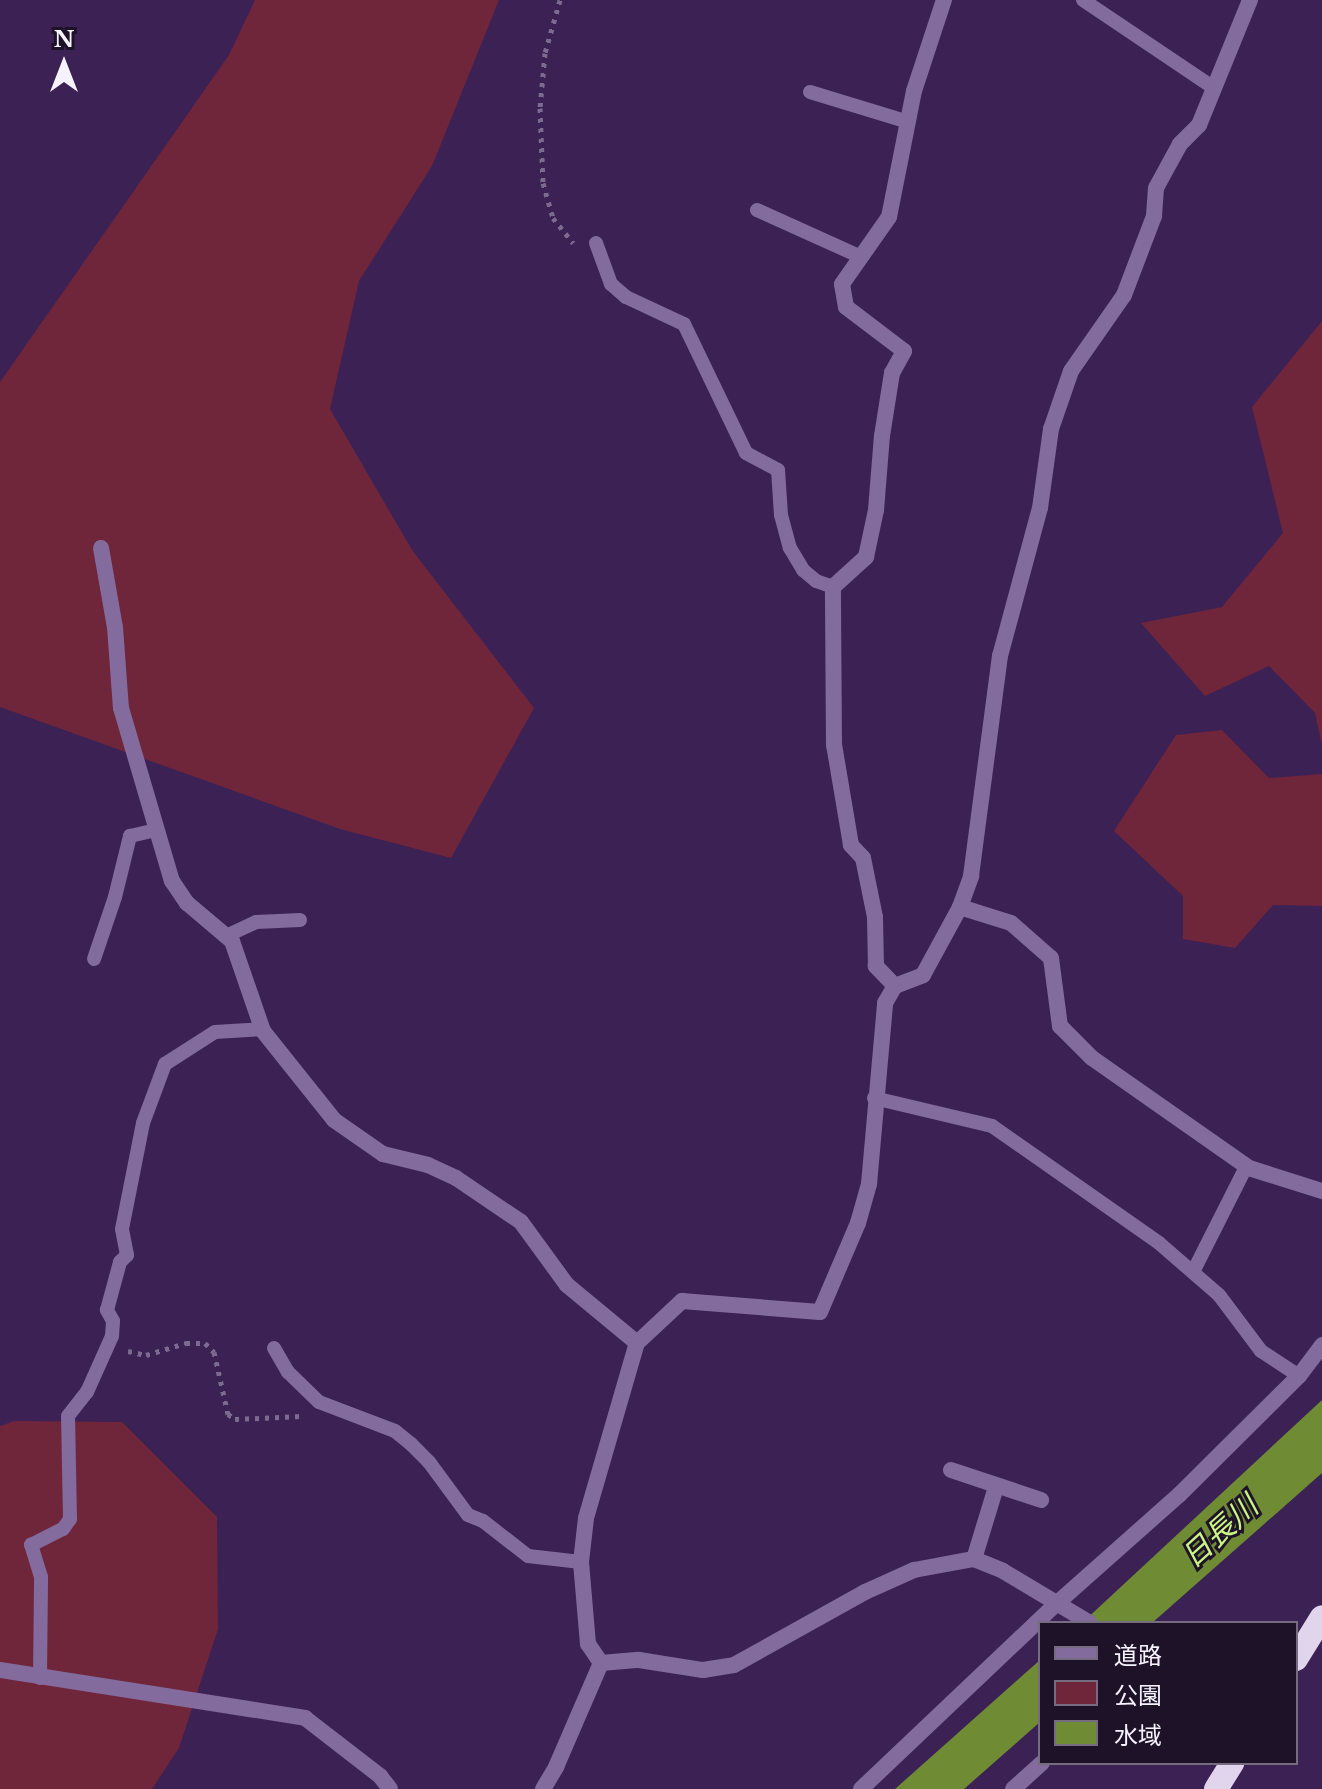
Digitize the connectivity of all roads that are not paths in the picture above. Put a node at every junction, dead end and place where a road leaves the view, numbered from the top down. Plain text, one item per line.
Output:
1 (944, 0) edge
2 (1083, 0) edge
3 (1250, 0) edge
4 (1214, 88) junction
5 (810, 92) dead end
6 (909, 122) junction
7 (757, 210) dead end
8 (596, 243) dead end
9 (861, 257) junction
10 (101, 548) dead end
11 (833, 587) junction
12 (157, 830) junction
13 (960, 907) junction
14 (300, 920) dead end
15 (226, 936) junction
16 (94, 959) dead end
17 (895, 986) junction
18 (263, 1029) junction
19 (874, 1098) junction
20 (1246, 1167) junction
21 (1322, 1191) edge
22 (1193, 1272) junction
23 (637, 1343) junction
24 (1322, 1345) edge
25 (274, 1348) dead end
26 (1299, 1376) junction
27 (951, 1470) dead end
28 (996, 1487) junction
29 (1041, 1500) dead end
30 (974, 1559) junction
31 (581, 1562) junction
32 (1055, 1605) junction
33 (1322, 1617) edge
34 (1038, 1621) edge
35 (1038, 1621) edge
36 (1087, 1621) edge
37 (1298, 1656) edge
38 (601, 1663) junction
39 (0, 1670) edge
40 (40, 1678) junction
41 (1040, 1765) edge
42 (1231, 1765) edge
43 (390, 1789) edge
44 (543, 1789) edge
45 (861, 1789) edge
46 (1013, 1789) edge
47 (1216, 1789) edge

1 - 6 street
2 - 4 lane
3 - 4 street
4 - 13 street
5 - 6 lane
6 - 9 street
7 - 9 lane
8 - 11 lane
9 - 11 street
10 - 12 street
11 - 17 street
12 - 15 street
12 - 16 lane
13 - 17 street
13 - 20 street
14 - 15 lane
15 - 18 street
17 - 19 street
18 - 23 street
18 - 40 lane
19 - 22 lane
19 - 23 street
20 - 21 street
20 - 22 lane
22 - 26 lane
23 - 31 street
24 - 26 street
25 - 31 lane
26 - 32 street
27 - 28 street
28 - 29 street
28 - 30 street
30 - 32 street
30 - 38 street
31 - 38 street
32 - 34 street
32 - 36 street
33 - 37 highway
35 - 45 street
38 - 44 street
39 - 40 street
40 - 43 street
41 - 46 street
42 - 47 highway

